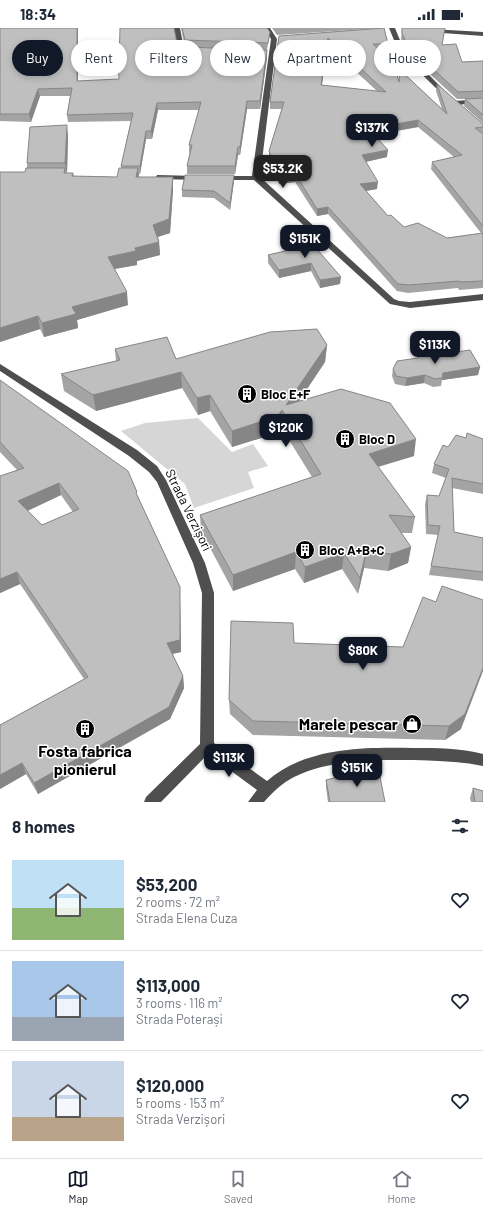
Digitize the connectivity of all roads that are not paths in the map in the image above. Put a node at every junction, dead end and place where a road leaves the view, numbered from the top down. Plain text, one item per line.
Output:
1 (178, 28) edge
2 (267, 28) edge
3 (396, 29) edge
4 (424, 30) edge
5 (385, 32) edge
6 (483, 34) edge
7 (180, 40) edge
8 (186, 76) edge
9 (186, 79) edge
10 (483, 101) edge
11 (454, 103) junction
12 (459, 108) edge
13 (152, 177) edge
14 (256, 178) junction
15 (483, 297) edge
16 (0, 367) edge
17 (207, 746) junction
18 (483, 760) edge
19 (267, 789) junction
20 (151, 802) edge
21 (255, 802) edge

1 - 7 street
2 - 14 street
3 - 5 street
3 - 11 street
4 - 6 street
8 - 9 street
10 - 11 street
11 - 12 street
13 - 14 street
14 - 15 street
16 - 17 street, Strada Verzișori
17 - 19 street
17 - 20 street
18 - 19 street
19 - 21 street

